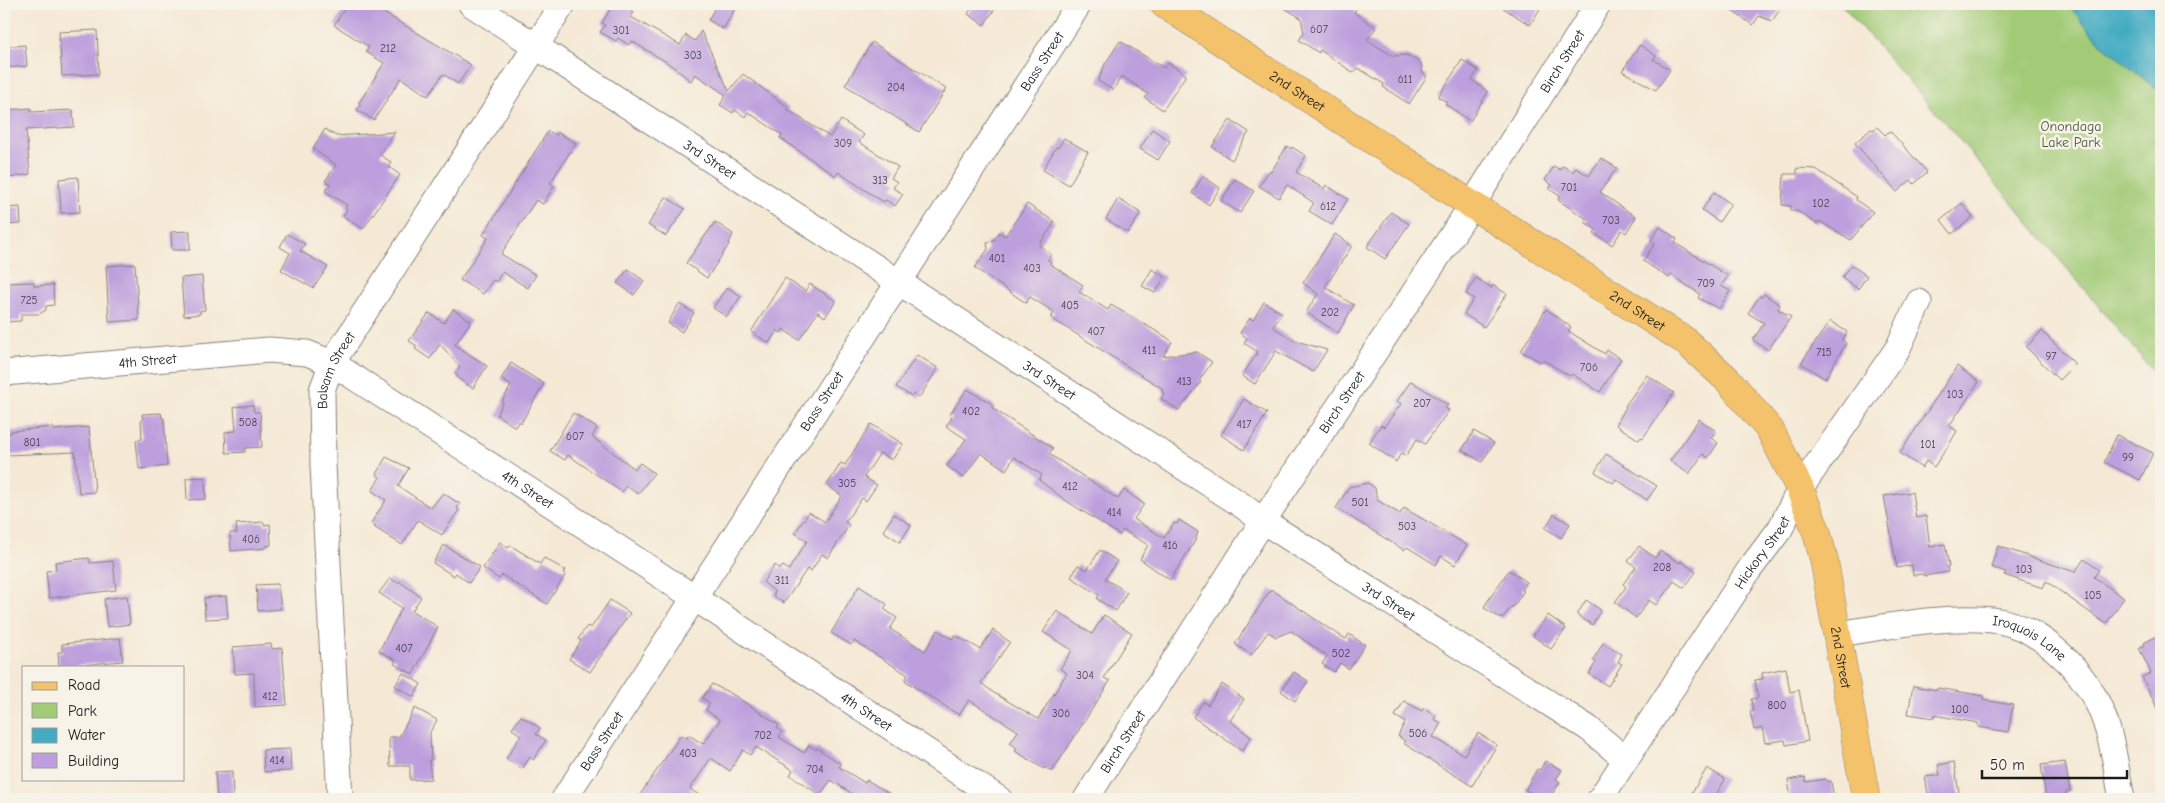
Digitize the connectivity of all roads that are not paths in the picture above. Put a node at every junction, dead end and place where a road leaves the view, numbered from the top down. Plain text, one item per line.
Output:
1 (471, 4) edge
2 (563, 4) edge
3 (1078, 4) edge
4 (1164, 4) edge
5 (1598, 4) edge
6 (535, 47) junction
7 (1472, 206) junction
8 (899, 281) junction
9 (1919, 302) dead end
10 (332, 363) junction
11 (4, 372) edge
12 (1800, 489) junction
13 (1263, 521) junction
14 (694, 598) junction
15 (1837, 634) junction
16 (1625, 759) junction
17 (340, 799) edge
18 (564, 799) edge
19 (999, 799) edge
20 (1086, 799) edge
21 (1600, 799) edge
22 (1866, 799) edge
23 (2122, 799) edge

1 - 6 street, 3rd Street
2 - 6 street, Balsam Street
3 - 8 street, Bass Street
4 - 7 main road, 2nd Street
5 - 7 street, Birch Street
6 - 8 street, 3rd Street
6 - 10 street, Balsam Street
7 - 12 main road, 2nd Street
7 - 13 street, Birch Street
8 - 13 street, 3rd Street
8 - 14 street, Bass Street
9 - 12 street, Hickory Street
10 - 11 street, 4th Street
10 - 14 street, 4th Street
10 - 17 street, Balsam Street
12 - 15 main road, 2nd Street
12 - 16 street, Hickory Street
13 - 16 street, 3rd Street
13 - 20 street, Birch Street
14 - 18 street, Bass Street
14 - 19 street, 4th Street
15 - 22 main road, 2nd Street
15 - 23 street, Iroquois Lane
16 - 21 street, Hickory Street

